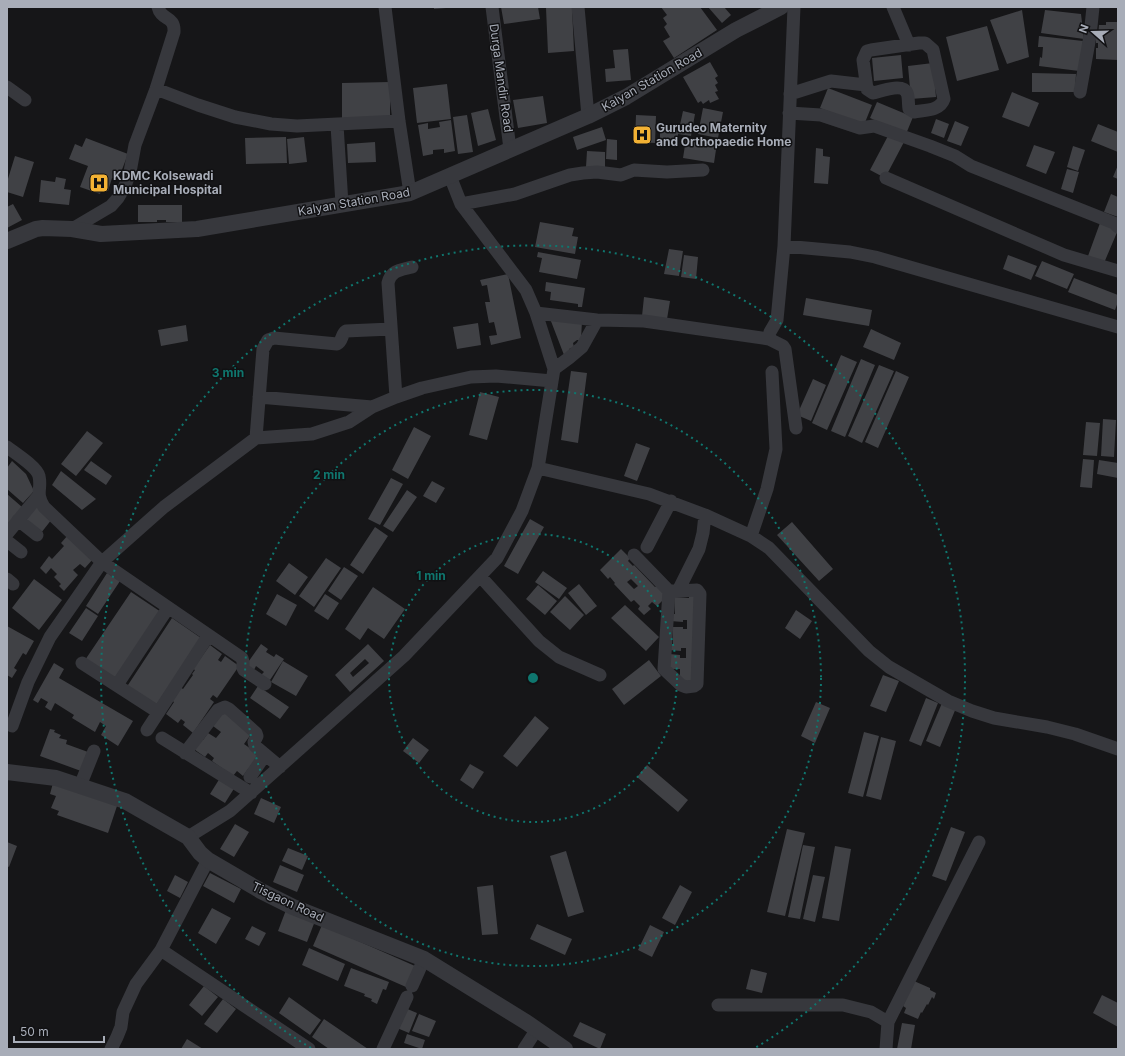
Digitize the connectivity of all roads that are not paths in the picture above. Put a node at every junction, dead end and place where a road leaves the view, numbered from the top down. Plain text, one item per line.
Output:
1 (158, 7) edge
2 (385, 7) edge
3 (492, 7) edge
4 (578, 7) edge
5 (781, 7) edge
6 (794, 7) edge
7 (894, 7) edge
8 (1093, 7) edge
9 (909, 44) junction
10 (866, 85) junction
11 (7, 87) edge
12 (156, 89) junction
13 (1080, 92) dead end
14 (790, 94) junction
15 (25, 100) dead end
16 (789, 113) junction
17 (588, 116) junction
18 (399, 122) junction
19 (337, 125) junction
20 (510, 149) junction
21 (703, 170) dead end
22 (450, 176) junction
23 (886, 178) dead end
24 (410, 193) junction
25 (342, 204) junction
26 (461, 204) junction
27 (1118, 226) edge
28 (72, 229) junction
29 (7, 241) edge
30 (784, 246) junction
31 (412, 267) dead end
32 (1118, 271) edge
33 (536, 313) junction
34 (597, 320) junction
35 (1118, 327) edge
36 (391, 329) junction
37 (769, 339) junction
38 (772, 372) dead end
39 (553, 375) junction
40 (259, 397) junction
41 (396, 397) junction
42 (372, 406) junction
43 (796, 428) dead end
44 (256, 438) junction
45 (7, 447) edge
46 (538, 468) junction
47 (39, 495) junction
48 (671, 501) junction
49 (705, 515) junction
50 (18, 520) junction
51 (7, 534) edge
52 (37, 535) dead end
53 (751, 536) junction
54 (7, 541) edge
55 (647, 547) dead end
56 (21, 552) dead end
57 (634, 556) dead end
58 (102, 562) junction
59 (480, 576) junction
60 (673, 591) junction
61 (168, 608) junction
62 (208, 636) junction
63 (82, 663) dead end
64 (600, 675) dead end
65 (265, 684) dead end
66 (117, 685) junction
67 (158, 712) junction
68 (12, 726) dead end
69 (147, 730) dead end
70 (162, 738) dead end
71 (1118, 749) edge
72 (94, 751) dead end
73 (185, 752) junction
74 (266, 755) junction
75 (280, 767) junction
76 (7, 772) edge
77 (250, 777) dead end
78 (80, 786) junction
79 (251, 793) junction
80 (188, 837) junction
81 (978, 842) dead end
82 (208, 860) junction
83 (161, 950) junction
84 (424, 959) junction
85 (718, 1005) dead end
86 (888, 1022) junction
87 (537, 1029) junction
88 (111, 1049) edge
89 (310, 1049) edge
90 (383, 1049) edge
91 (524, 1049) edge
92 (565, 1049) edge
93 (886, 1049) edge

1 - 12 street
2 - 18 street
3 - 20 street, Durga Mandir Road
4 - 17 street
5 - 17 street, Kalyan Station Road
6 - 14 street
7 - 9 street
8 - 13 street
9 - 10 street
9 - 10 street
10 - 14 street
11 - 15 street
12 - 19 street
12 - 28 street
14 - 16 street
16 - 27 street
16 - 30 street
17 - 20 street, Kalyan Station Road
18 - 19 street
18 - 24 street
19 - 25 street
20 - 22 street, Kalyan Station Road
21 - 26 street
22 - 24 street, Kalyan Station Road
22 - 26 street
23 - 32 street
24 - 25 street, Kalyan Station Road
25 - 28 street, Kalyan Station Road
26 - 33 street
28 - 29 street, Kalyan Station Road
30 - 35 street
30 - 37 street
31 - 36 street
33 - 34 street
33 - 39 street
34 - 37 street
34 - 39 street
36 - 40 street
36 - 41 street
37 - 43 street
38 - 53 street
39 - 41 street
39 - 46 street
40 - 42 street
40 - 44 street
41 - 42 street
42 - 44 street
44 - 58 street
45 - 47 street
46 - 48 street
46 - 59 street
47 - 50 street
47 - 58 street
48 - 49 street
48 - 55 street
49 - 53 street
49 - 60 street
50 - 51 street
50 - 52 street
53 - 71 street
54 - 56 street
57 - 60 street
58 - 61 street
58 - 68 street
59 - 64 street
59 - 75 street
60 - 60 street
61 - 62 street
61 - 66 street
62 - 65 street
62 - 67 street
63 - 66 street
66 - 67 street
67 - 69 street
70 - 73 street
72 - 78 street
73 - 74 street
73 - 79 street
74 - 75 street
74 - 77 street
75 - 79 street
76 - 78 street, Tisgaon Road
78 - 80 street, Tisgaon Road
79 - 80 street
80 - 82 street, Tisgaon Road
81 - 86 street
82 - 83 street
82 - 84 street, Tisgaon Road
83 - 88 street
83 - 89 street
84 - 87 street, Tisgaon Road
84 - 90 street
85 - 86 street
86 - 93 street
87 - 91 street
87 - 92 street, Tisgaon Road

